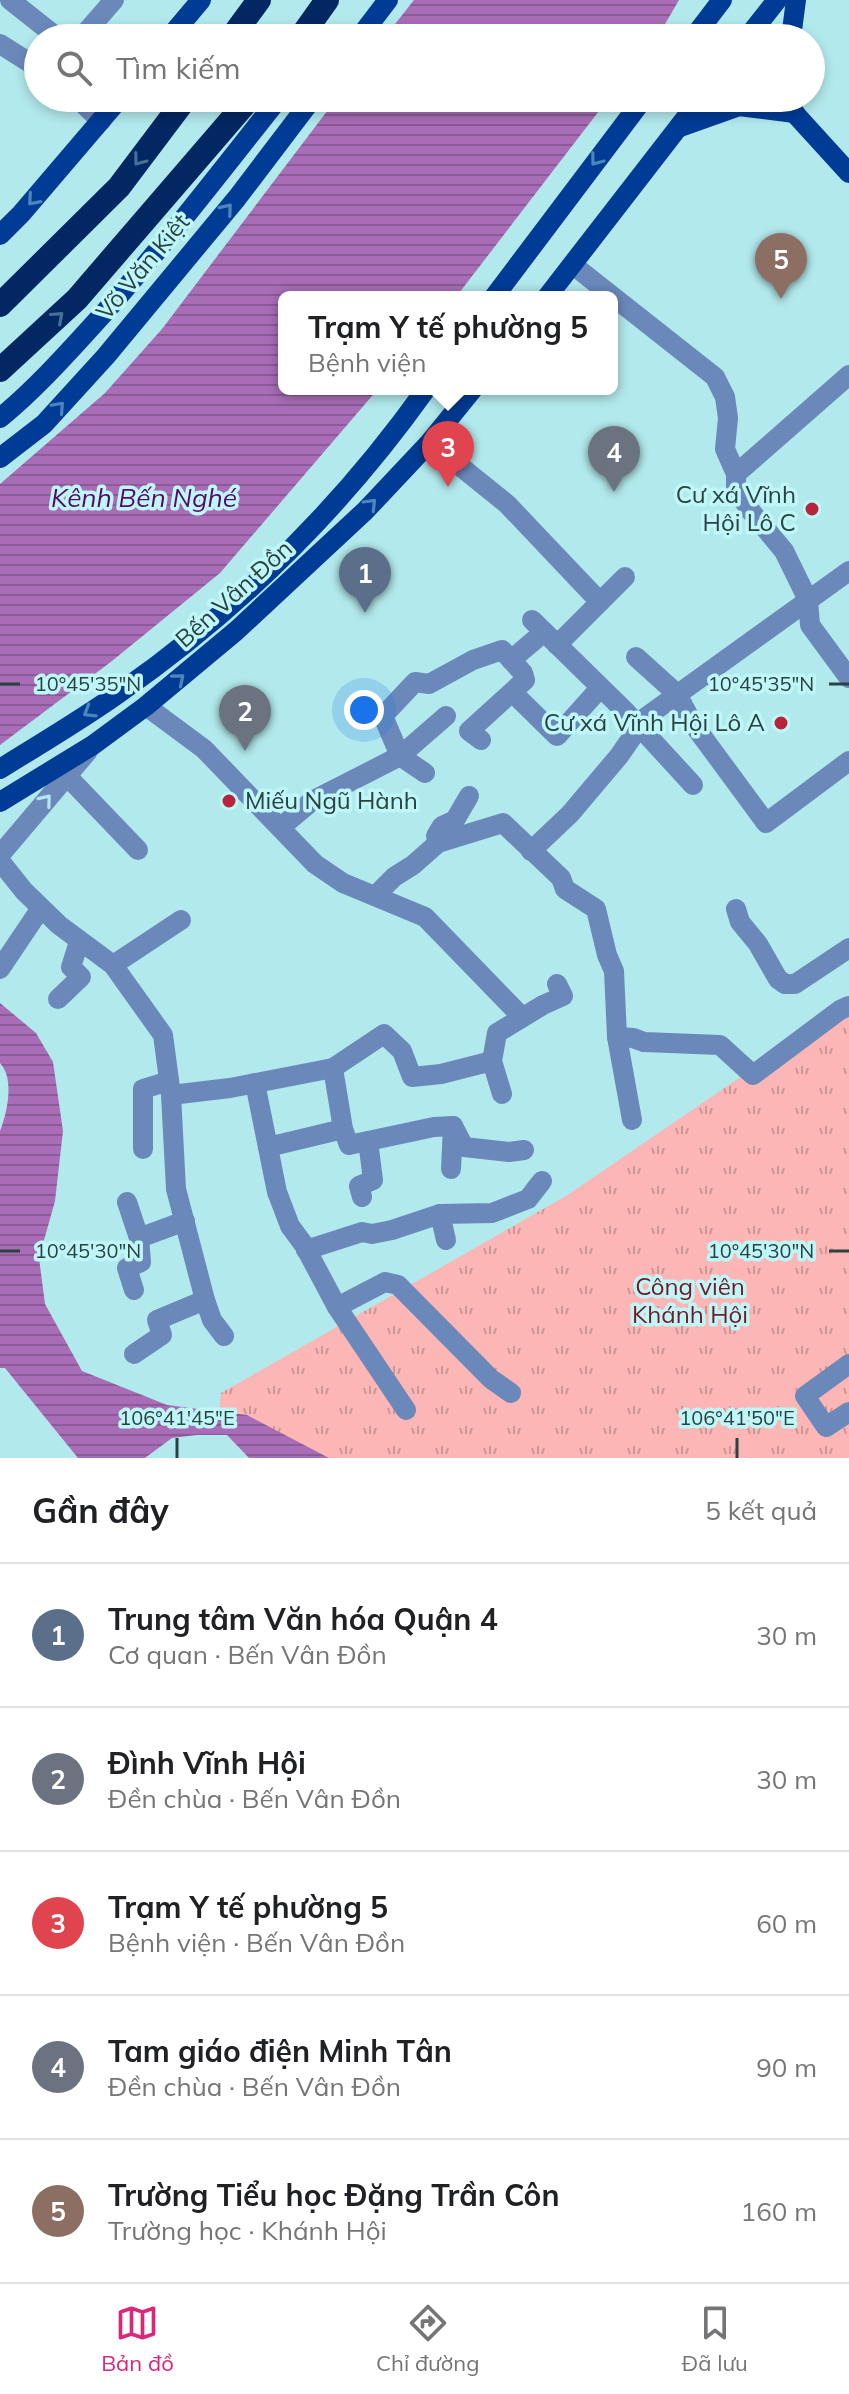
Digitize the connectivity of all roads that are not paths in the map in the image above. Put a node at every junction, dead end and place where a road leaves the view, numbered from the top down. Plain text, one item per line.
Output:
1 (10, 0) edge
2 (114, 0) edge
3 (201, 0) edge
4 (259, 0) edge
5 (327, 0) edge
6 (388, 0) edge
7 (722, 0) edge
8 (777, 0) edge
9 (796, 0) edge
10 (40, 24) edge
11 (93, 24) edge
12 (181, 24) edge
13 (241, 24) edge
14 (310, 24) edge
15 (370, 24) edge
16 (708, 24) edge
17 (758, 24) edge
18 (793, 24) edge
19 (0, 44) edge
20 (24, 59) edge
21 (92, 112) edge
22 (108, 112) edge
23 (175, 112) edge
24 (238, 112) edge
25 (268, 112) edge
26 (302, 112) edge
27 (633, 112) edge
28 (690, 112) edge
29 (722, 112) edge
30 (801, 112) edge
31 (101, 121) junction
32 (678, 128) junction
33 (849, 173) edge
34 (0, 235) edge
35 (573, 265) junction
36 (499, 291) edge
37 (552, 291) edge
38 (606, 291) edge
39 (618, 300) edge
40 (0, 305) edge
41 (0, 370) edge
42 (849, 375) edge
43 (421, 395) edge
44 (468, 395) edge
45 (0, 418) edge
46 (430, 442) junction
47 (0, 458) edge
48 (736, 474) junction
49 (849, 571) edge
50 (625, 577) dead end
51 (808, 600) junction
52 (600, 602) junction
53 (545, 632) junction
54 (636, 657) dead end
55 (511, 660) junction
56 (849, 678) edge
57 (600, 688) junction
58 (513, 693) junction
59 (677, 694) junction
60 (146, 706) junction
61 (446, 716) dead end
62 (638, 727) junction
63 (481, 740) dead end
64 (93, 745) junction
65 (400, 756) junction
66 (849, 761) edge
67 (0, 769) edge
68 (425, 773) dead end
69 (67, 776) junction
70 (693, 785) dead end
71 (469, 796) dead end
72 (0, 802) edge
73 (281, 827) junction
74 (438, 843) junction
75 (138, 850) dead end
76 (531, 851) junction
77 (0, 855) edge
78 (0, 861) edge
79 (375, 896) junction
80 (41, 908) junction
81 (736, 909) dead end
82 (181, 920) dead end
83 (79, 942) junction
84 (849, 948) edge
85 (113, 965) junction
86 (0, 969) edge
87 (557, 984) dead end
88 (58, 999) dead end
89 (849, 1006) edge
90 (522, 1017) junction
91 (617, 1037) junction
92 (492, 1061) junction
93 (333, 1068) junction
94 (255, 1083) junction
95 (170, 1088) junction
96 (502, 1094) dead end
97 (632, 1120) dead end
98 (453, 1126) junction
99 (343, 1129) junction
100 (368, 1141) junction
101 (268, 1147) junction
102 (143, 1149) dead end
103 (524, 1150) dead end
104 (451, 1169) dead end
105 (542, 1181) dead end
106 (362, 1197) dead end
107 (127, 1202) dead end
108 (440, 1214) junction
109 (185, 1221) junction
110 (139, 1238) junction
111 (446, 1240) dead end
112 (306, 1250) junction
113 (134, 1290) dead end
114 (205, 1300) junction
115 (337, 1307) junction
116 (224, 1336) dead end
117 (134, 1354) dead end
118 (849, 1364) edge
119 (511, 1393) dead end
120 (406, 1410) dead end
121 (849, 1412) edge

1 - 10 street
2 - 11 street
3 - 12 main road
4 - 13 highway
5 - 14 highway
6 - 15 main road
7 - 16 main road
8 - 17 main road
9 - 18 main road
19 - 20 street
21 - 31 street
22 - 31 main road
23 -> 40 highway
41 -> 24 highway, Võ Văn Kiệt
25 - 45 main road
47 -> 26 main road, Võ Văn Kiệt
27 -> 36 main road
28 - 32 main road
29 - 32 main road
30 - 33 main road
31 -> 34 main road
32 - 35 main road
35 - 37 main road
35 - 38 street
39 - 48 street
42 - 48 street
43 -> 67 main road, Bến Vân Đồn
44 - 46 main road, Bến Vân Đồn
46 - 52 street
60 -> 46 main road, Bến Vân Đồn
48 - 51 street
49 - 51 street
50 - 52 street
51 - 56 street
51 - 59 street
52 - 53 street
53 - 55 street
53 - 57 street
54 - 59 street
55 - 58 street
55 - 65 street
57 - 58 street
57 - 62 street
58 - 63 street
59 - 62 street
59 - 66 street
60 - 64 main road, Bến Vân Đồn
60 - 73 street
61 - 65 street
62 - 70 street
62 - 76 street
64 - 69 street
64 - 72 main road, Bến Vân Đồn
65 - 68 street
65 - 73 street
69 - 75 street
77 -> 69 street
71 - 74 street
73 - 79 street
74 - 76 street
74 - 79 street
76 - 91 street
78 - 80 street
79 - 90 street
80 - 83 street
80 - 86 street
81 - 84 street
82 - 85 street
83 - 85 street
83 - 88 street
85 - 95 street
87 - 90 street
89 - 91 street
90 - 92 street
91 - 97 street
92 - 93 street
92 - 96 street
93 - 94 street
93 - 99 street
94 - 95 street
94 - 101 street
95 - 102 street
95 - 109 street
98 - 100 street
98 - 103 street
98 - 104 street
99 - 100 street
99 - 101 street
100 - 106 street
101 - 112 street
105 - 108 street
107 - 110 street
108 - 111 street
108 - 112 street
109 - 110 street
109 - 114 street
110 - 113 street
112 - 115 street
114 - 116 street
114 - 117 street
115 - 119 street
115 - 120 street
118 - 121 street

